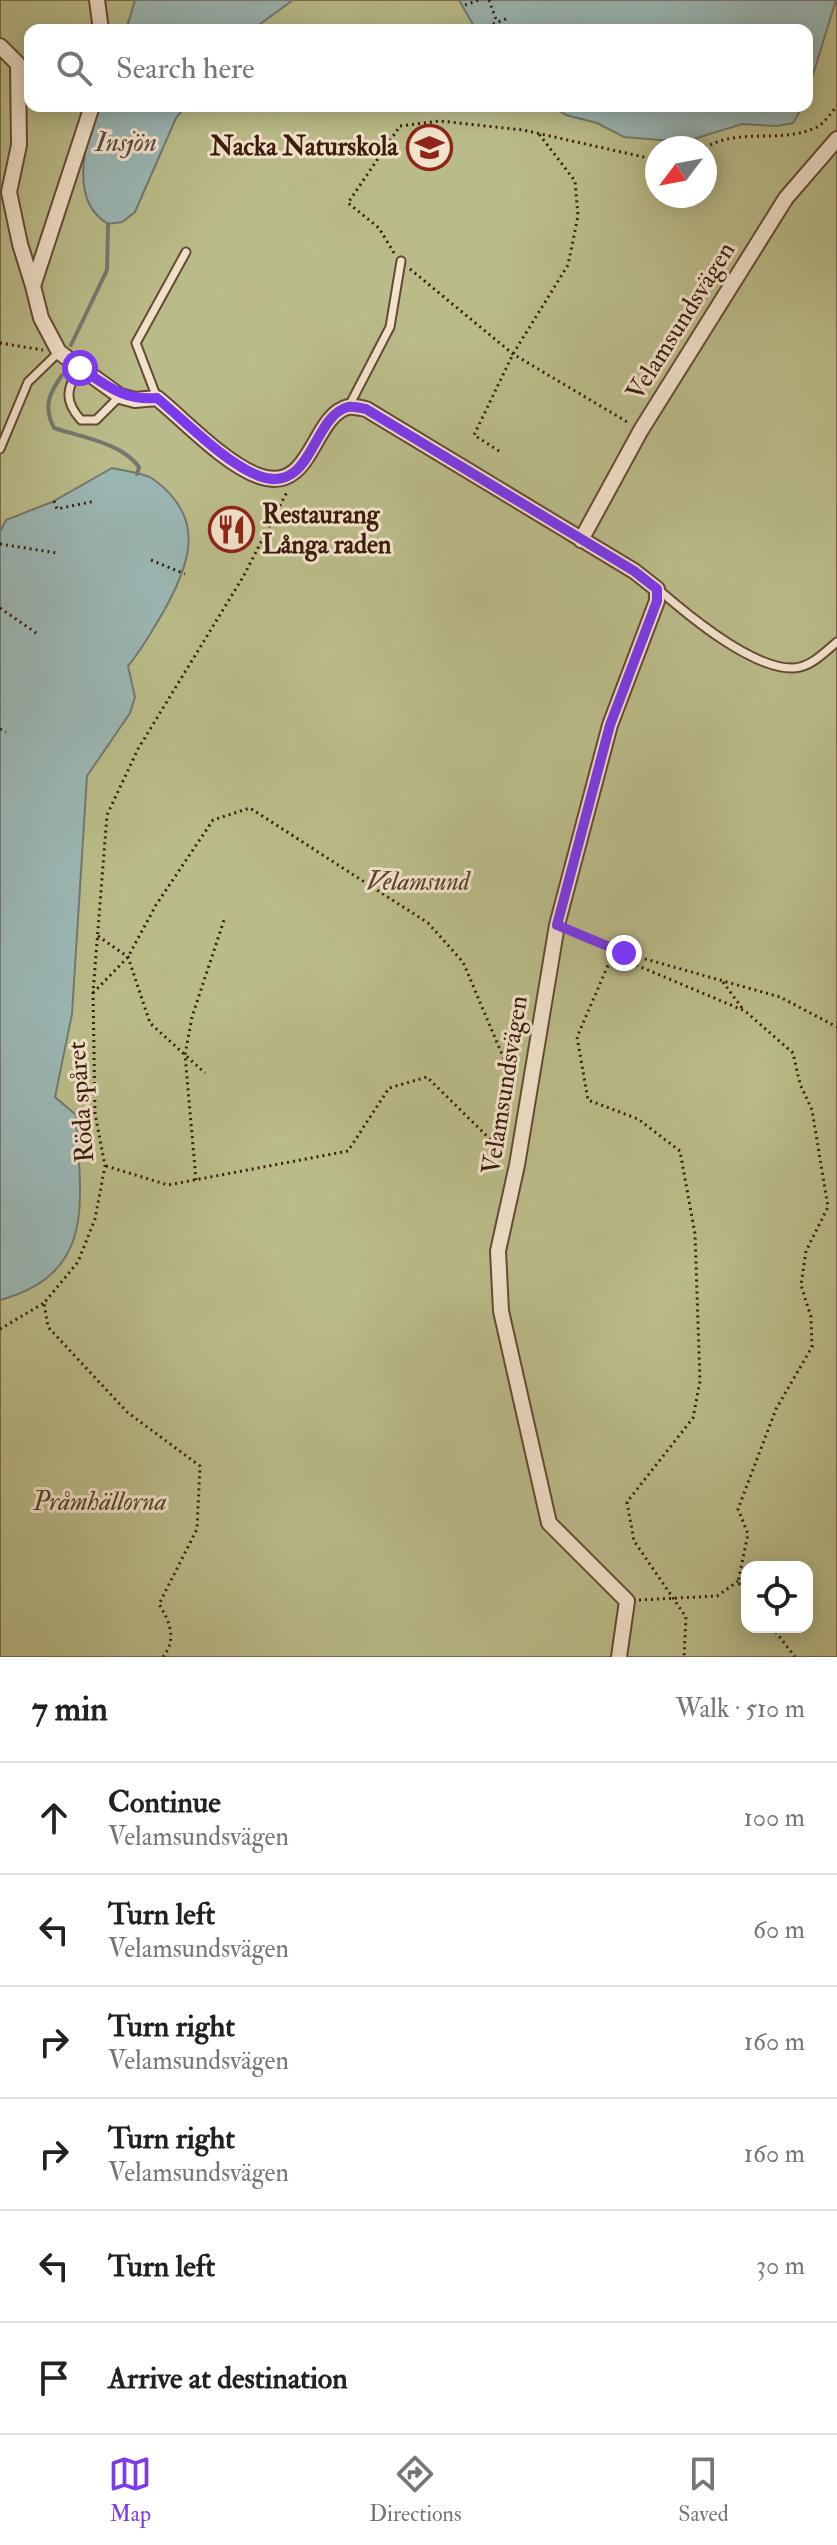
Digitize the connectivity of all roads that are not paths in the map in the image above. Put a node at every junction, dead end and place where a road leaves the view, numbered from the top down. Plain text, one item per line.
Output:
1 (97, 0) edge
2 (100, 24) edge
3 (0, 46) edge
4 (90, 112) edge
5 (837, 139) edge
6 (186, 252) dead end
7 (401, 261) road end
8 (33, 286) junction
9 (57, 350) junction
10 (80, 368) junction
11 (120, 396) junction
12 (157, 398) junction
13 (349, 406) junction
14 (0, 449) edge
15 (581, 540) junction
16 (657, 589) junction
17 (837, 642) edge
18 (619, 1657) edge

1 - 2 street
3 - 8 street
4 - 8 street
5 - 15 street, Velamsundsvägen
6 - 12 lane
7 - 13 lane
8 - 9 street
9 - 10 street
9 - 14 lane
10 - 11 street
10 - 11 lane
11 - 12 street
12 - 13 street
13 - 15 street
15 - 16 street
16 - 17 lane
16 - 18 street, Velamsundsvägen

